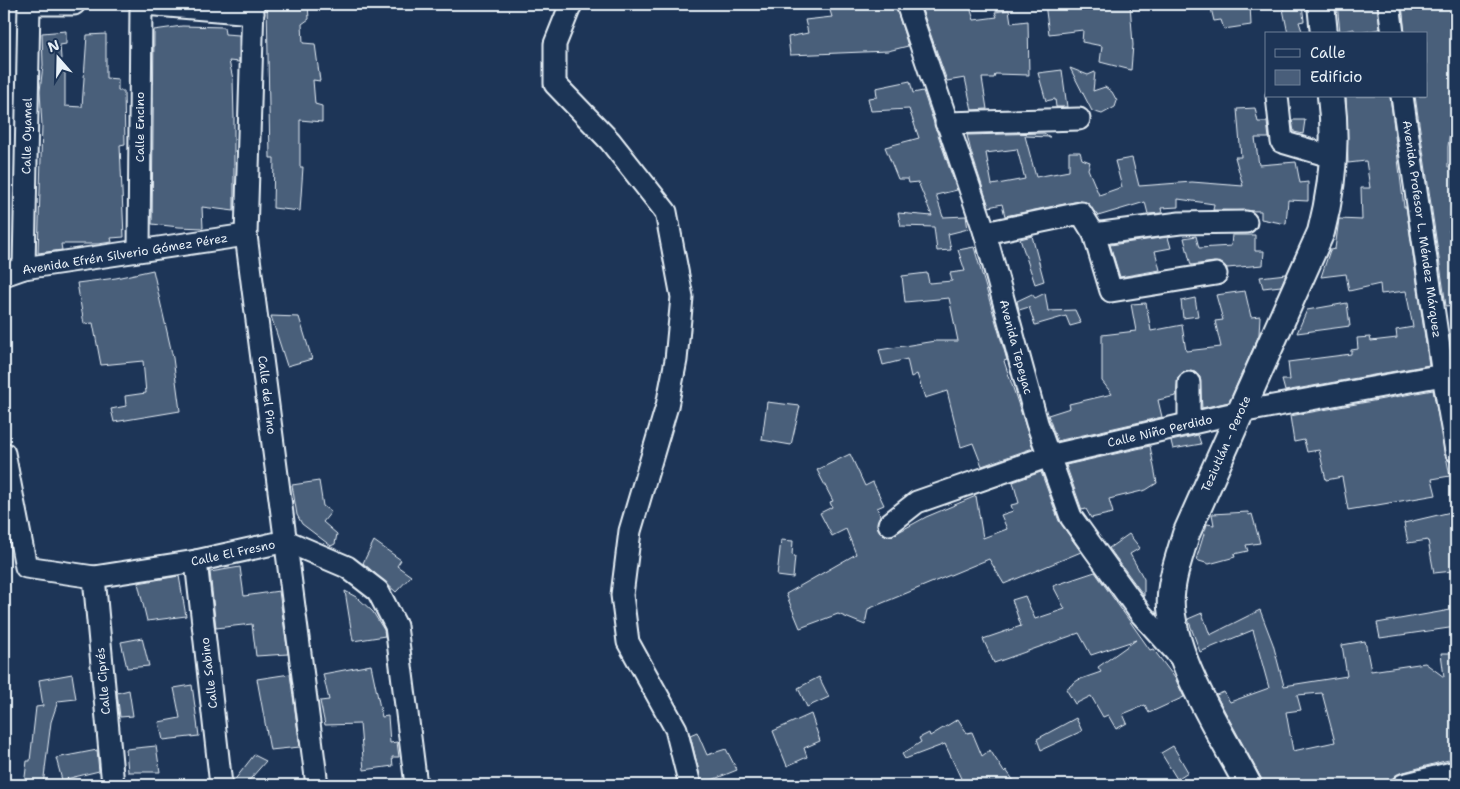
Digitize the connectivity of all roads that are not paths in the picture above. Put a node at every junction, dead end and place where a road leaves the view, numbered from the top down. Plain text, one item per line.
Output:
1 (29, 4) edge
2 (74, 4) edge
3 (143, 4) edge
4 (571, 4) edge
5 (907, 4) edge
6 (1321, 4) edge
7 (1389, 4) edge
8 (253, 9) edge
9 (1324, 32) edge
10 (1393, 32) edge
11 (1277, 98) edge
12 (1331, 98) edge
13 (1402, 98) edge
14 (1079, 120) dead end
15 (946, 123) junction
16 (1333, 157) junction
17 (1246, 222) dead end
18 (985, 233) junction
19 (1094, 234) junction
20 (246, 235) junction
21 (139, 250) junction
22 (24, 268) junction
23 (4, 274) edge
24 (1216, 274) dead end
25 (1443, 375) junction
26 (1190, 383) dead end
27 (1240, 412) junction
28 (1189, 424) junction
29 (1456, 451) edge
30 (4, 453) edge
31 (1049, 456) junction
32 (890, 524) dead end
33 (286, 541) junction
34 (196, 561) junction
35 (94, 576) junction
36 (1183, 660) junction
37 (1456, 772) edge
38 (113, 785) edge
39 (221, 785) edge
40 (317, 785) edge
41 (416, 785) edge
42 (690, 785) edge
43 (1248, 785) edge
44 (1403, 785) edge

1 - 2 street
1 - 22 street, Calle Oyamel
3 - 8 street
3 - 21 street, Calle Encino
4 - 42 street
5 - 15 street, Avenida Tepeyac
6 - 9 main road
7 - 10 street
8 - 20 street, Calle del Pino
11 - 16 street
12 - 16 main road, Teziutlán - Perote
13 - 25 street, Avenida Profesor L. Méndez Márquez
14 - 15 street
15 - 18 street, Avenida Tepeyac
16 - 27 main road, Teziutlán - Perote
17 - 19 street
18 - 19 street
18 - 31 street, Avenida Tepeyac
19 - 24 street
20 - 21 street, Avenida Efrén Silverio Gómez Pérez
20 - 33 street, Calle del Pino
21 - 22 street, Avenida Efrén Silverio Gómez Pérez
22 - 23 street, Avenida Efrén Silverio Gómez Pérez
25 - 27 street, Calle Niño Perdido
25 - 29 street, Avenida Profesor L. Méndez Márquez
26 - 28 street
27 - 28 street, Calle Niño Perdido
27 - 36 main road, Teziutlán - Perote
28 - 31 street, Calle Niño Perdido
30 - 35 street, Calle El Fresno
31 - 32 street, Calle Niño Perdido
31 - 36 street, Avenida Tepeyac
33 - 34 street, Calle El Fresno
33 - 40 street, Calle del Pino
33 - 41 street, Calle El Fresno
34 - 35 street, Calle El Fresno
34 - 39 street, Calle Sabino
35 - 38 street, Calle Ciprés
36 - 43 main road, Teziutlán - Perote
37 - 44 street

